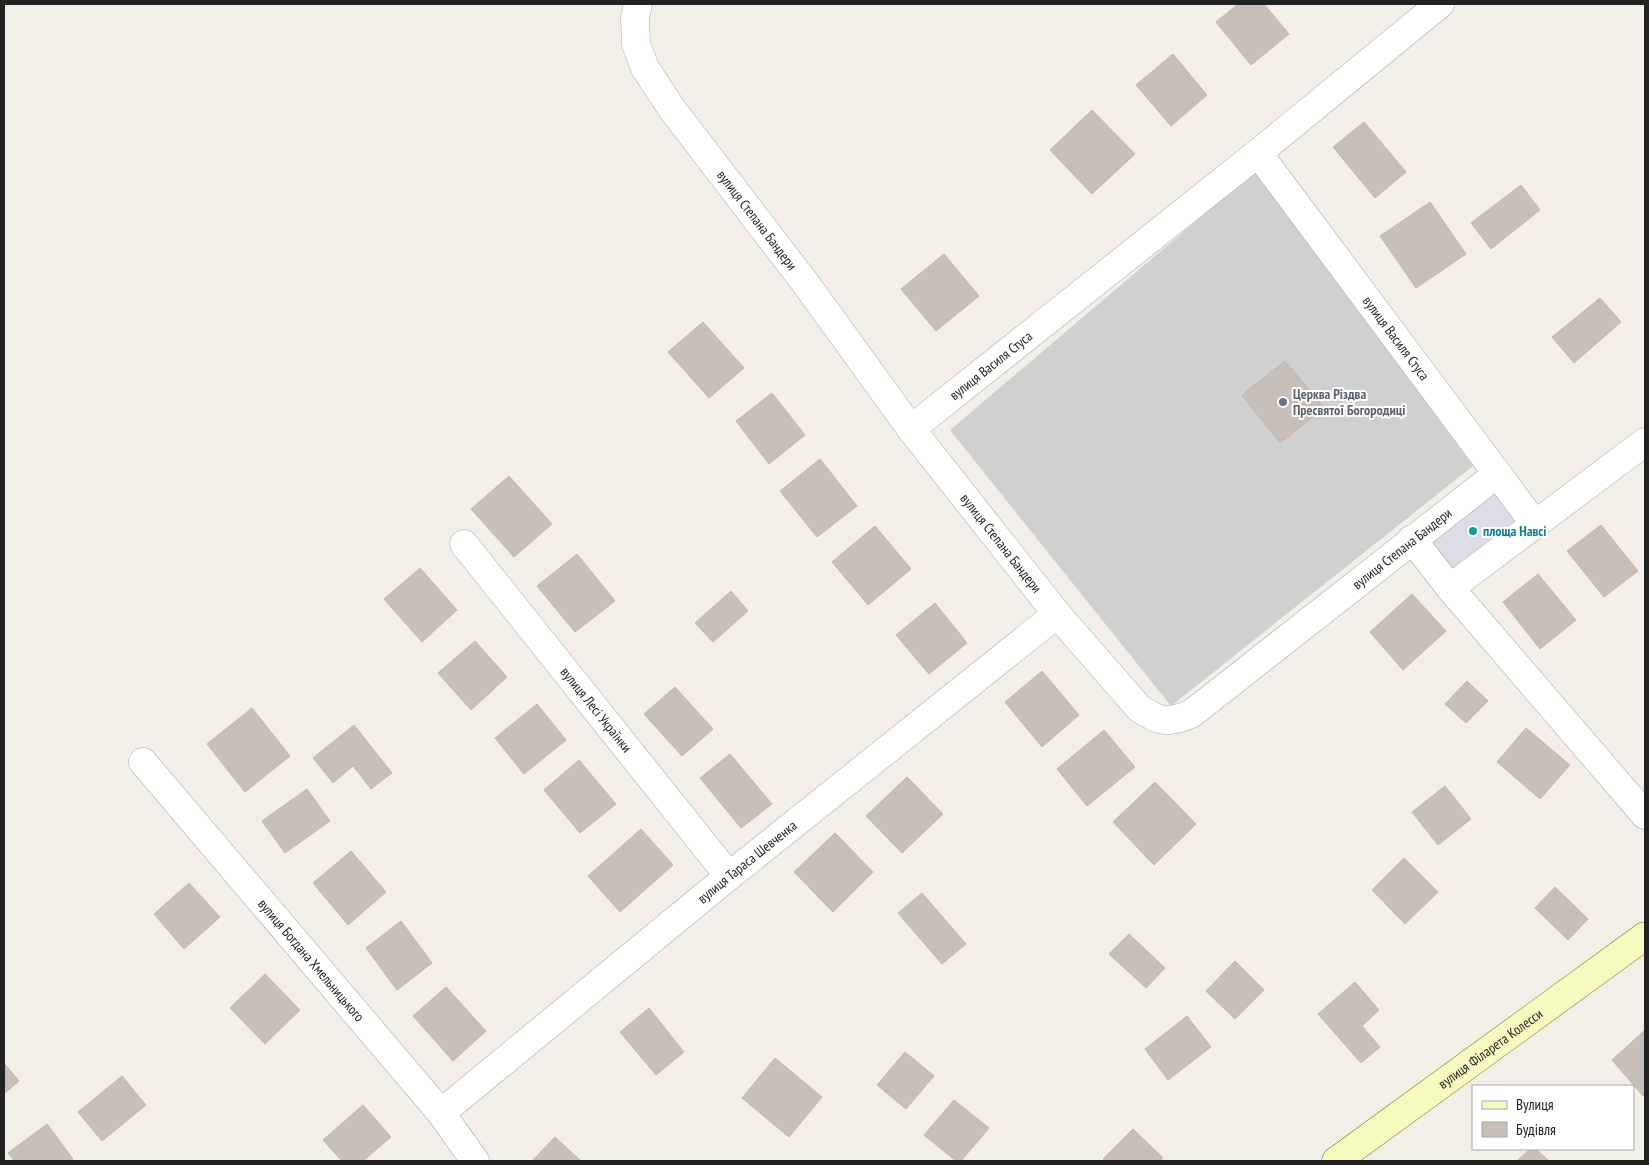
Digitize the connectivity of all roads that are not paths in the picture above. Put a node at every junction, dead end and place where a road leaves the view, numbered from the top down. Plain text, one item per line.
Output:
1 (638, 4) edge
2 (1440, 4) edge
3 (1258, 153) junction
4 (911, 428) junction
5 (1645, 442) edge
6 (1497, 474) junction
7 (1534, 523) junction
8 (1412, 539) junction
9 (464, 544) dead end
10 (1450, 588) junction
11 (1057, 614) junction
12 (143, 762) dead end
13 (1645, 815) edge
14 (729, 876) junction
15 (1645, 936) edge
16 (441, 1113) junction
17 (475, 1161) edge
18 (1336, 1161) edge

1 - 4 street, вулиця Степана Бандери
2 - 3 street, вулиця Василя Стуса
3 - 4 street, вулиця Василя Стуса
3 - 6 street, вулиця Василя Стуса
4 - 11 street, вулиця Степана Бандери
5 - 7 street
6 - 7 street, вулиця Василя Стуса
6 - 8 street, вулиця Степана Бандери
7 - 10 street
8 - 10 street
8 - 11 street, вулиця Степана Бандери
9 - 14 street, вулиця Лесі Українки
10 - 13 street
11 - 14 street, вулиця Тараса Шевченка
12 - 16 street, вулиця Богдана Хмельницького
14 - 16 street, вулиця Тараса Шевченка
15 - 18 main road, вулиця Філарета Колесси
16 - 17 street, вулиця Богдана Хмельницького

